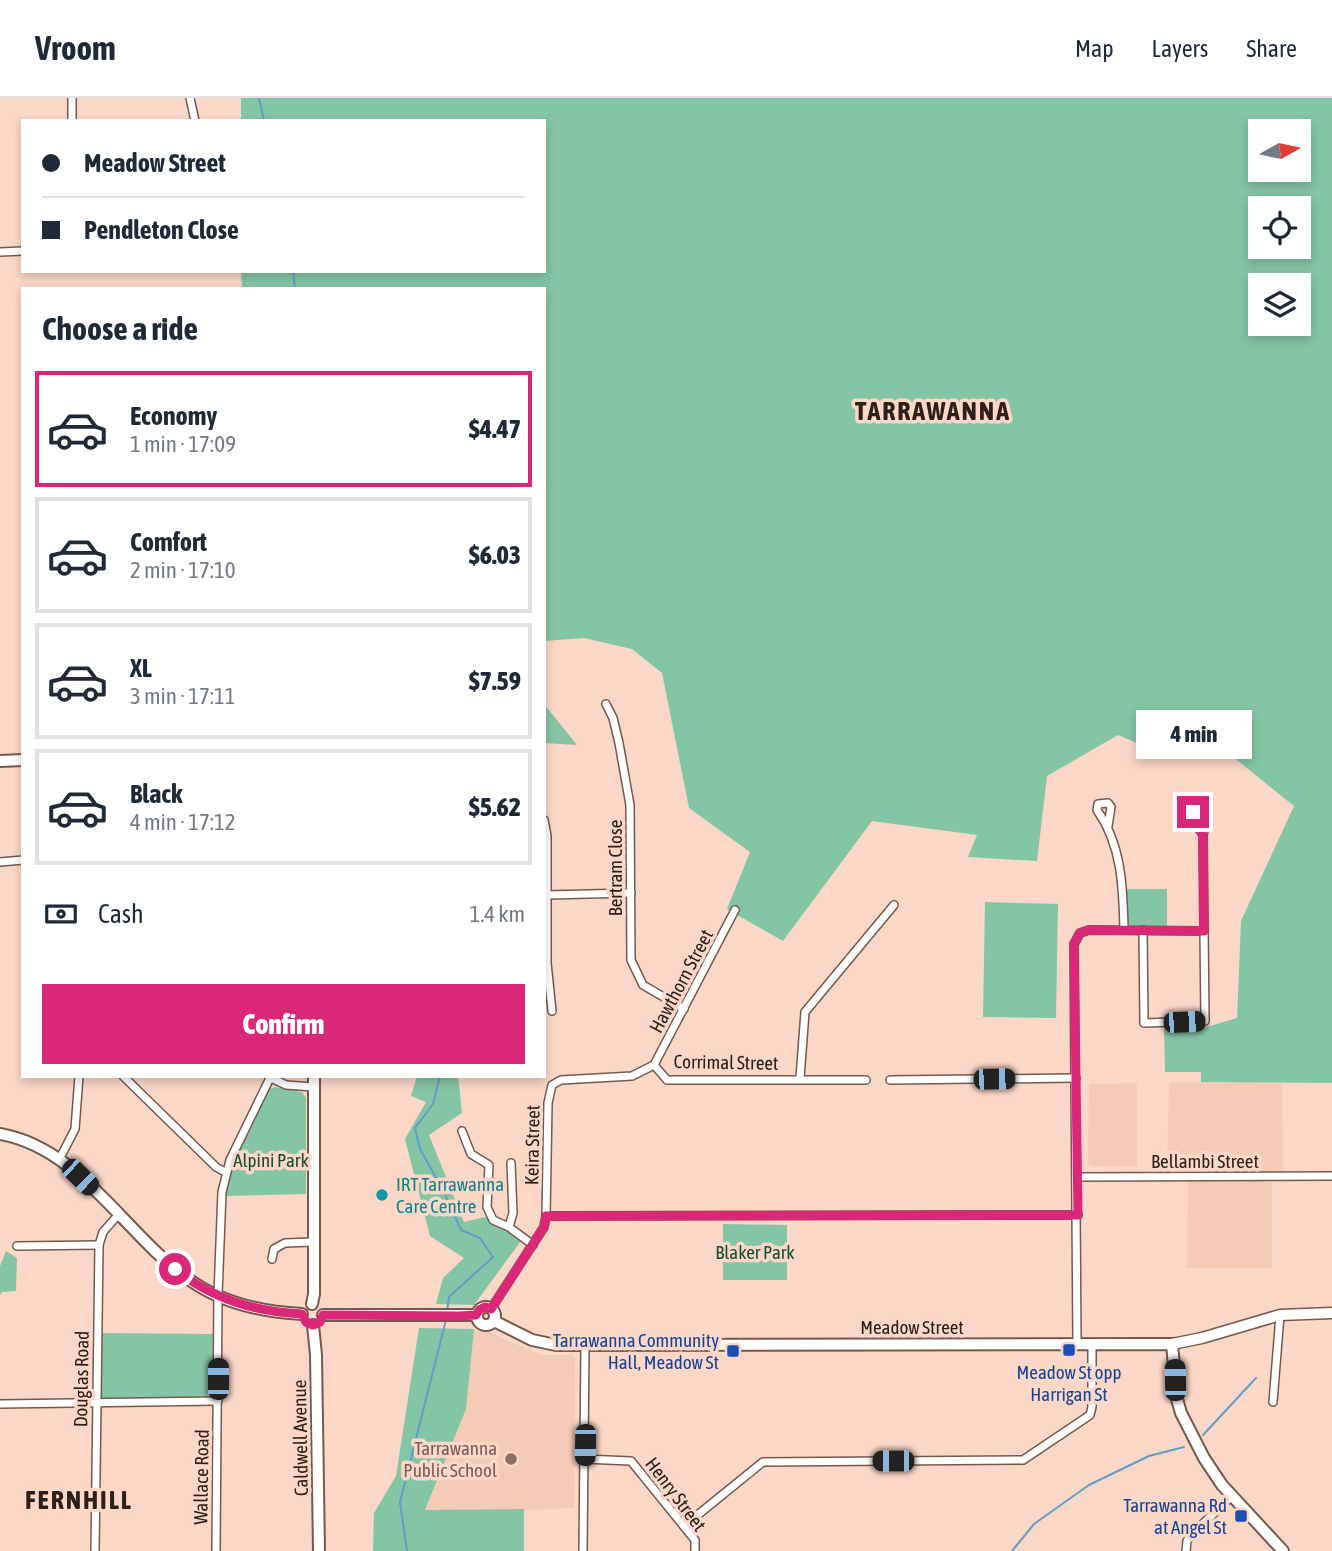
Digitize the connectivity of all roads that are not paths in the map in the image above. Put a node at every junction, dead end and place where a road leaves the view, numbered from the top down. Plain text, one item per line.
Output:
1 (72, 98) edge
2 (190, 98) edge
3 (72, 119) edge
4 (194, 119) edge
5 (21, 251) edge
6 (0, 252) edge
7 (606, 704) dead end
8 (21, 760) edge
9 (0, 761) edge
10 (1108, 826) dead end
11 (546, 831) edge
12 (1203, 835) dead end
13 (21, 860) edge
14 (0, 862) edge
15 (631, 893) junction
16 (547, 895) junction
17 (894, 905) dead end
18 (736, 910) dead end
19 (1124, 929) junction
20 (1143, 930) junction
21 (1204, 931) junction
22 (546, 973) edge
23 (684, 1009) junction
24 (552, 1011) dead end
25 (654, 1065) junction
26 (79, 1078) edge
27 (125, 1078) edge
28 (269, 1078) edge
29 (271, 1078) edge
30 (800, 1078) junction
31 (1076, 1078) junction
32 (866, 1080) dead end
33 (890, 1080) dead end
34 (314, 1082) edge
35 (552, 1085) joint
36 (462, 1130) dead end
37 (0, 1134) edge
38 (60, 1158) junction
39 (511, 1163) dead end
40 (225, 1172) junction
41 (1332, 1176) edge
42 (1078, 1177) junction
43 (119, 1214) junction
44 (1078, 1215) junction
45 (546, 1216) junction
46 (509, 1227) junction
47 (313, 1242) junction
48 (99, 1245) junction
49 (533, 1245) junction
50 (17, 1246) dead end
51 (272, 1259) dead end
52 (218, 1295) junction
53 (312, 1304) junction
54 (491, 1309) junction
55 (1332, 1313) edge
56 (302, 1314) junction
57 (323, 1315) junction
58 (476, 1315) junction
59 (1280, 1315) junction
60 (494, 1321) junction
61 (313, 1325) junction
62 (1077, 1343) junction
63 (1093, 1343) junction
64 (1172, 1344) junction
65 (585, 1346) junction
66 (218, 1401) junction
67 (1273, 1402) dead end
68 (96, 1403) junction
69 (0, 1404) edge
70 (584, 1459) junction
71 (1232, 1496) junction
72 (684, 1526) junction
73 (95, 1551) edge
74 (216, 1551) edge
75 (319, 1551) edge
76 (583, 1551) edge
77 (695, 1551) edge
78 (1186, 1551) edge
79 (1283, 1551) edge

1 - 3 street
2 - 4 street
5 - 6 street
7 - 15 street, Bertram Close
8 - 9 main road
10 - 19 street
11 - 16 street
12 - 21 street
13 - 14 street
15 - 16 street
15 - 23 street, Bertram Close
16 - 22 street
17 - 30 street
18 - 23 street, Hawthorn Street
19 - 20 street
19 - 31 street
20 - 21 street
20 - 21 street
22 - 24 street
23 - 25 street, Hawthorn Street
25 - 30 street, Corrimal Street
25 - 35 street, Corrimal Street
26 - 38 street
27 - 40 street
28 - 40 street, Wallace Road
29 - 34 street
30 - 32 street, Corrimal Street
31 - 33 street
31 - 42 street
34 - 47 main road
35 - 45 street, Keira Street
36 - 46 street
37 - 38 main road
38 - 43 main road
39 - 46 street, Keira Street
40 - 52 street, Wallace Road
41 - 42 street, Bellambi Street
42 - 44 street
43 - 48 street
43 - 52 main road
44 - 45 street
44 - 62 street
45 - 49 street, Keira Street
46 - 49 street
47 - 51 street
47 - 53 main road
48 - 50 street
48 - 68 street, Douglas Road
49 - 54 street, Keira Street
52 - 56 main road
52 - 66 street, Wallace Road
53 - 56 main road
53 - 57 main road
54 - 58 main road
54 - 60 main road
55 - 59 street, Meadow Street
56 - 61 main road
57 - 58 main road
57 - 61 main road
58 - 60 main road
59 - 64 street, Meadow Street
59 - 67 street
60 - 65 main road, Meadow Street
61 - 75 main road, Caldwell Avenue
62 - 63 main road, Meadow Street
62 - 65 main road, Meadow Street
63 - 64 main road, Meadow Street
63 - 72 street
64 - 71 main road
65 - 70 street
66 - 68 street
66 - 74 street, Wallace Road
68 - 69 street
68 - 73 street, Douglas Road
70 - 72 street, Henry Street
70 - 76 street
71 - 78 street
71 - 79 main road
72 - 77 street, Henry Street

